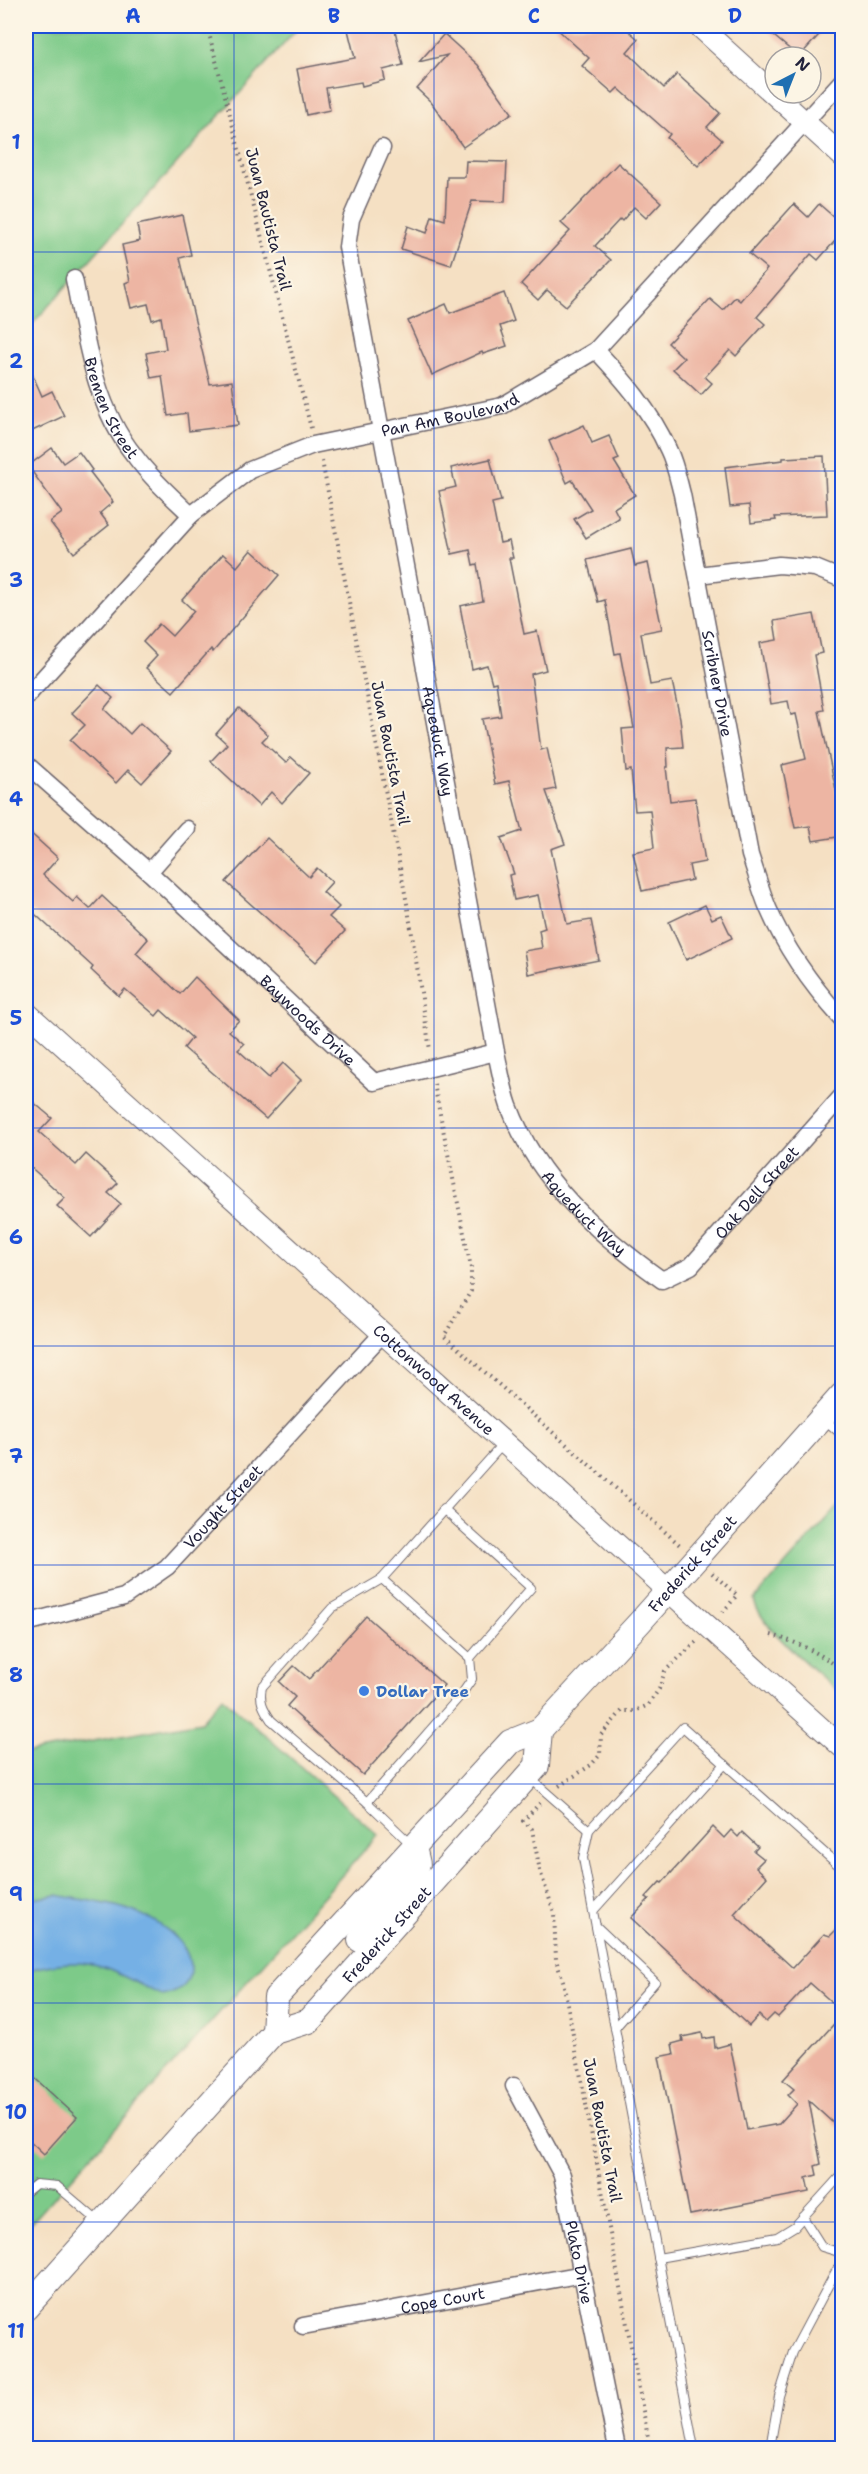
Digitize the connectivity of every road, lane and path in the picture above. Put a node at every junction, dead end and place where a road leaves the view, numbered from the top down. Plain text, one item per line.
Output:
1 (207, 26) edge
2 (699, 26) edge
3 (843, 81) edge
4 (804, 121) junction
5 (382, 148) dead end
6 (843, 156) edge
7 (74, 279) dead end
8 (596, 350) junction
9 (308, 418) dead end
10 (380, 430) junction
11 (324, 468) dead end
12 (191, 515) junction
13 (698, 575) junction
14 (843, 579) edge
15 (26, 697) edge
16 (26, 764) edge
17 (188, 829) dead end
18 (149, 872) junction
19 (26, 1012) edge
20 (843, 1019) edge
21 (430, 1044) dead end
22 (496, 1052) junction
23 (437, 1095) dead end
24 (843, 1096) edge
25 (662, 1280) joint
26 (383, 1334) junction
27 (843, 1395) edge
28 (822, 1418) junction
29 (843, 1435) edge
30 (504, 1443) junction
31 (443, 1509) junction
32 (655, 1524) dead end
33 (382, 1579) junction
34 (668, 1591) junction
35 (26, 1623) edge
36 (771, 1635) dead end
37 (470, 1658) junction
38 (680, 1658) dead end
39 (843, 1670) edge
40 (540, 1730) junction
41 (843, 1747) edge
42 (725, 1764) junction
43 (528, 1776) junction
44 (549, 1795) junction
45 (367, 1802) junction
46 (589, 1830) junction
47 (414, 1847) junction
48 (841, 1864) edge
49 (593, 1911) junction
50 (596, 1926) junction
51 (353, 1971) junction
52 (615, 2028) junction
53 (274, 2032) junction
54 (514, 2086) dead end
55 (843, 2174) edge
56 (26, 2192) edge
57 (803, 2217) junction
58 (102, 2224) junction
59 (843, 2253) edge
60 (658, 2258) junction
61 (843, 2263) edge
62 (583, 2274) junction
63 (26, 2308) edge
64 (303, 2325) dead end
65 (617, 2448) edge
66 (651, 2448) edge
67 (694, 2448) edge
68 (770, 2448) edge

1 - 9 path, Juan Bautista Trail
2 - 4 street
3 - 4 street, Pan Am Boulevard
4 - 6 street
4 - 8 street, Pan Am Boulevard
5 - 10 street, Aqueduct Way
7 - 12 street, Bremen Street
8 - 10 street, Pan Am Boulevard
8 - 13 street, Scribner Drive
10 - 12 street, Pan Am Boulevard
10 - 22 street, Aqueduct Way
11 - 21 path, Juan Bautista Trail
12 - 15 street, Pan Am Boulevard
13 - 14 street
13 - 20 street, Scribner Drive
16 - 18 street, Baywoods Drive
17 - 18 street
18 - 22 street, Baywoods Drive
19 - 26 street, Cottonwood Avenue
22 - 25 street, Aqueduct Way
23 - 32 path
24 - 25 street, Oak Dell Street
26 - 30 street, Cottonwood Avenue
26 - 35 street, Vought Street
27 - 28 main road, Frederick Street
28 - 29 lane
28 - 34 main road, Frederick Street
30 - 31 lane
30 - 34 street, Cottonwood Avenue
31 - 33 lane
31 - 37 lane
33 - 37 lane
33 - 45 lane
34 - 40 main road, Frederick Street
34 - 41 street, Cottonwood Avenue
36 - 39 path
37 - 45 lane
38 - 44 path
40 - 43 main road, Frederick Street
40 - 47 main road, Frederick Street
42 - 46 lane
42 - 48 lane
42 - 49 lane
43 - 44 lane
43 - 51 main road, Frederick Street
44 - 46 lane
44 - 66 path, Juan Bautista Trail
45 - 47 lane
46 - 49 lane
47 - 51 main road
47 - 53 main road, Frederick Street
49 - 50 lane
50 - 52 lane
50 - 52 lane
51 - 53 main road, Frederick Street
52 - 60 lane
53 - 58 main road
54 - 62 street, Plato Drive
55 - 57 lane
56 - 58 lane
57 - 59 lane
57 - 60 lane
58 - 63 main road
60 - 67 lane
61 - 68 lane
62 - 64 street, Cope Court
62 - 65 street, Plato Drive

